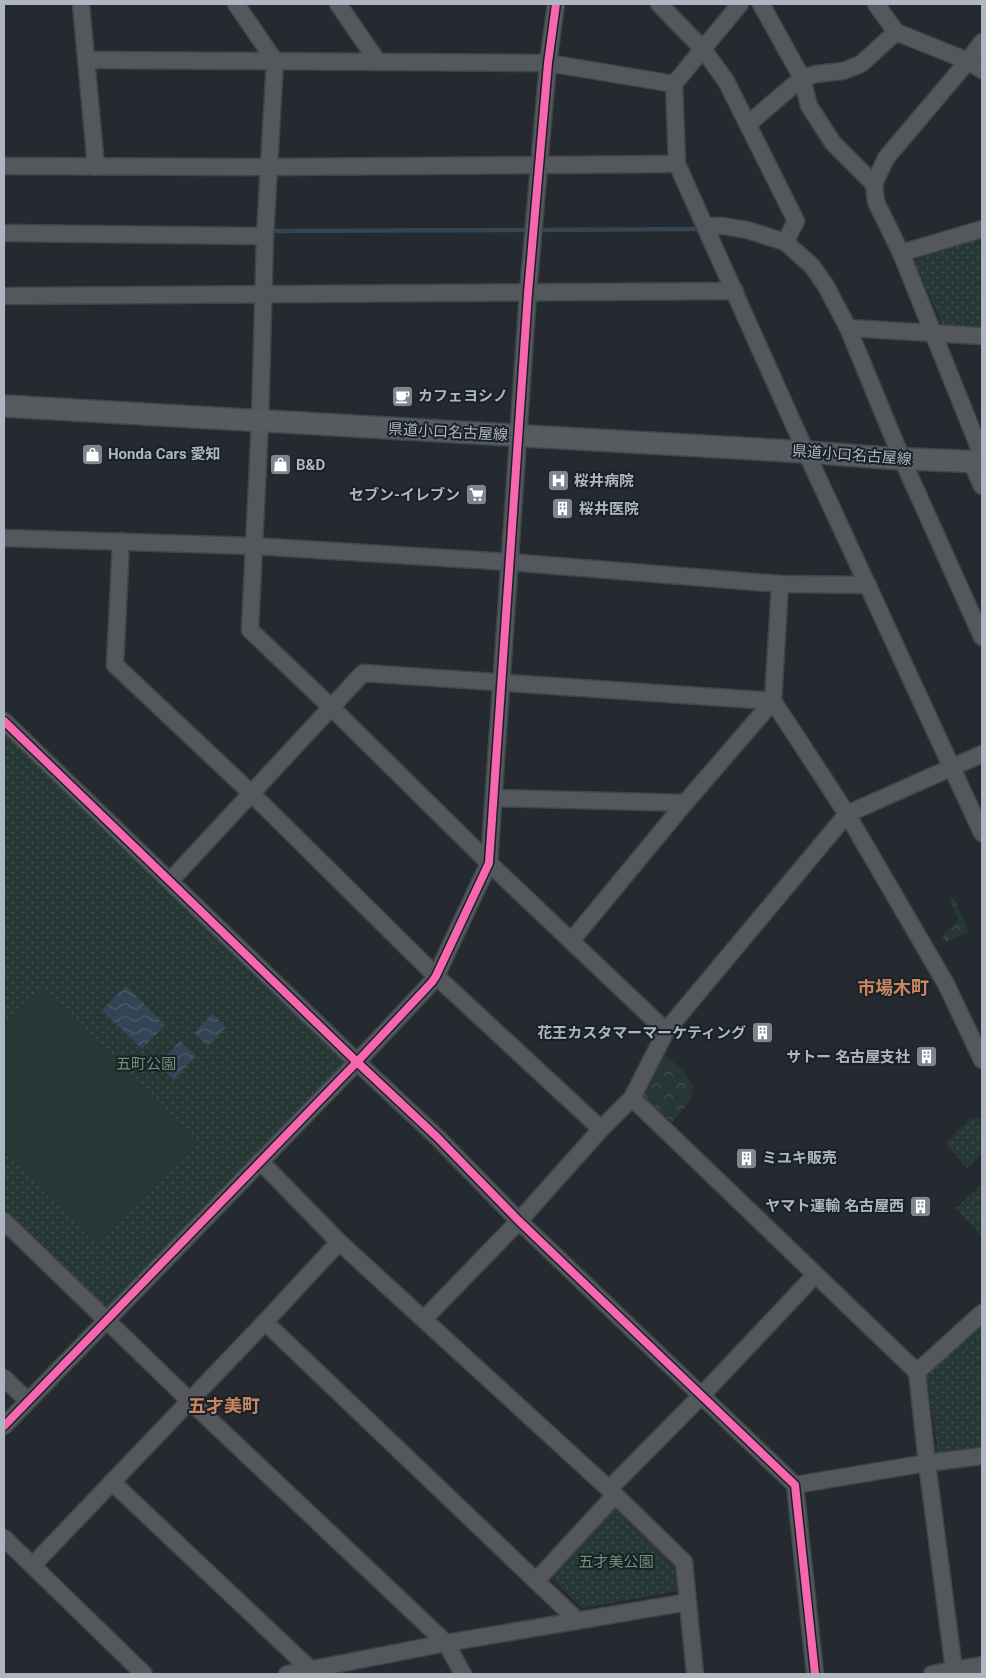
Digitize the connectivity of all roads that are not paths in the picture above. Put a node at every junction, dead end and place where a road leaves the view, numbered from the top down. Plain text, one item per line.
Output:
1 (81, 4) edge
2 (236, 4) edge
3 (338, 4) edge
4 (556, 4) edge
5 (659, 4) edge
6 (740, 4) edge
7 (761, 4) edge
8 (876, 4) edge
9 (896, 32) junction
10 (982, 42) edge
11 (702, 48) junction
12 (86, 60) junction
13 (275, 61) junction
14 (378, 62) junction
15 (548, 63) junction
16 (975, 66) edge
17 (802, 78) junction
18 (674, 84) junction
19 (748, 124) junction
20 (540, 164) junction
21 (677, 164) junction
22 (4, 166) edge
23 (96, 167) junction
24 (268, 167) junction
25 (874, 184) junction
26 (706, 226) junction
27 (982, 228) edge
28 (4, 233) edge
29 (265, 236) junction
30 (785, 242) junction
31 (901, 253) junction
32 (735, 290) junction
33 (528, 293) junction
34 (263, 295) junction
35 (4, 296) edge
36 (848, 328) junction
37 (933, 333) junction
38 (982, 336) edge
39 (4, 406) edge
40 (260, 421) junction
41 (519, 436) junction
42 (806, 452) junction
43 (902, 459) junction
44 (979, 460) edge
45 (982, 486) edge
46 (4, 538) edge
47 (121, 542) junction
48 (253, 546) junction
49 (509, 562) junction
50 (780, 584) junction
51 (868, 585) junction
52 (982, 637) edge
53 (501, 682) junction
54 (773, 701) junction
55 (332, 708) junction
56 (4, 721) edge
57 (982, 754) edge
58 (952, 767) junction
59 (251, 793) junction
60 (494, 798) junction
61 (685, 803) junction
62 (847, 814) junction
63 (982, 833) edge
64 (489, 863) junction
65 (170, 881) junction
66 (572, 940) junction
67 (436, 976) junction
68 (666, 1031) junction
69 (982, 1060) edge
70 (357, 1062) junction
71 (632, 1098) junction
72 (601, 1129) junction
73 (260, 1161) junction
74 (519, 1221) junction
75 (4, 1222) edge
76 (339, 1242) junction
77 (815, 1275) junction
78 (982, 1313) edge
79 (424, 1319) junction
80 (105, 1320) junction
81 (266, 1322) junction
82 (917, 1372) junction
83 (4, 1378) edge
84 (702, 1395) junction
85 (28, 1401) junction
86 (190, 1401) junction
87 (4, 1426) edge
88 (982, 1456) edge
89 (927, 1463) junction
90 (112, 1482) junction
91 (795, 1485) junction
92 (612, 1492) junction
93 (4, 1538) edge
94 (33, 1565) junction
95 (536, 1581) junction
96 (688, 1602) junction
97 (578, 1621) junction
98 (446, 1643) junction
99 (982, 1664) edge
100 (311, 1670) junction
101 (954, 1670) junction
102 (142, 1674) edge
103 (287, 1674) edge
104 (463, 1674) edge
105 (695, 1674) edge
106 (815, 1674) edge
107 (932, 1674) edge

1 - 12 street
2 - 13 street
3 - 14 street
4 - 15 street
5 - 11 street
6 - 11 street
7 - 17 street
8 - 9 street
9 - 16 street
9 - 17 street
10 - 16 street
11 - 18 street
11 - 19 street
12 - 13 street
12 - 23 street
13 - 14 street
13 - 24 street
14 - 15 street
15 - 18 street
15 - 20 street
16 - 25 street
17 - 19 street
17 - 25 street
18 - 21 street
19 - 30 street
20 - 21 street
20 - 24 street
20 - 33 street
21 - 26 street
22 - 23 street
23 - 24 street
24 - 29 street
25 - 31 street
26 - 30 street
26 - 32 street
27 - 31 street
28 - 29 street
29 - 34 street
30 - 36 street
31 - 37 street
32 - 33 street
32 - 42 street
33 - 34 street
33 - 41 street
34 - 35 street
34 - 40 street
36 - 37 street
36 - 43 street
37 - 38 street
37 - 44 street
39 - 40 main road, 県道小口名古屋線
40 - 41 main road, 県道小口名古屋線
40 - 48 street
41 - 42 main road, 県道小口名古屋線
41 - 49 street
42 - 43 main road, 県道小口名古屋線
42 - 51 street
43 - 44 main road, 県道小口名古屋線
43 - 52 street
44 - 45 street
46 - 47 street
47 - 48 street
47 - 59 street
48 - 49 street
48 - 55 street
49 - 50 street
49 - 53 street
50 - 51 street
50 - 54 street
51 - 58 street
53 - 54 street
53 - 55 street
53 - 60 street
54 - 61 street
54 - 62 street
55 - 59 street
55 - 64 street
56 - 65 street
57 - 58 street
58 - 62 street
58 - 63 street
59 - 65 street
59 - 67 street
60 - 61 street
60 - 64 street
61 - 66 street
62 - 68 street
62 - 69 street
64 - 66 street
64 - 67 street
65 - 70 street
66 - 68 street
67 - 70 street
67 - 72 street
68 - 71 street
70 - 73 street
70 - 74 street
71 - 72 street
71 - 77 street
72 - 74 street
73 - 76 street
73 - 80 street
74 - 79 street
74 - 84 street
75 - 80 street
76 - 79 street
76 - 81 street
77 - 82 street
77 - 84 street
78 - 82 street
79 - 92 street
80 - 85 street
80 - 86 street
81 - 86 street
81 - 95 street
82 - 89 street
83 - 85 street
84 - 91 street
84 - 92 street
85 - 87 street
86 - 90 street
86 - 98 street
88 - 89 street
89 - 91 street
89 - 101 street
90 - 94 street
90 - 100 street
91 - 106 street
92 - 95 street
92 - 96 street
93 - 94 street
94 - 102 street
95 - 97 street
96 - 97 street
96 - 105 street
97 - 98 street
98 - 100 street
98 - 104 street
99 - 101 street
100 - 103 street
101 - 107 street

